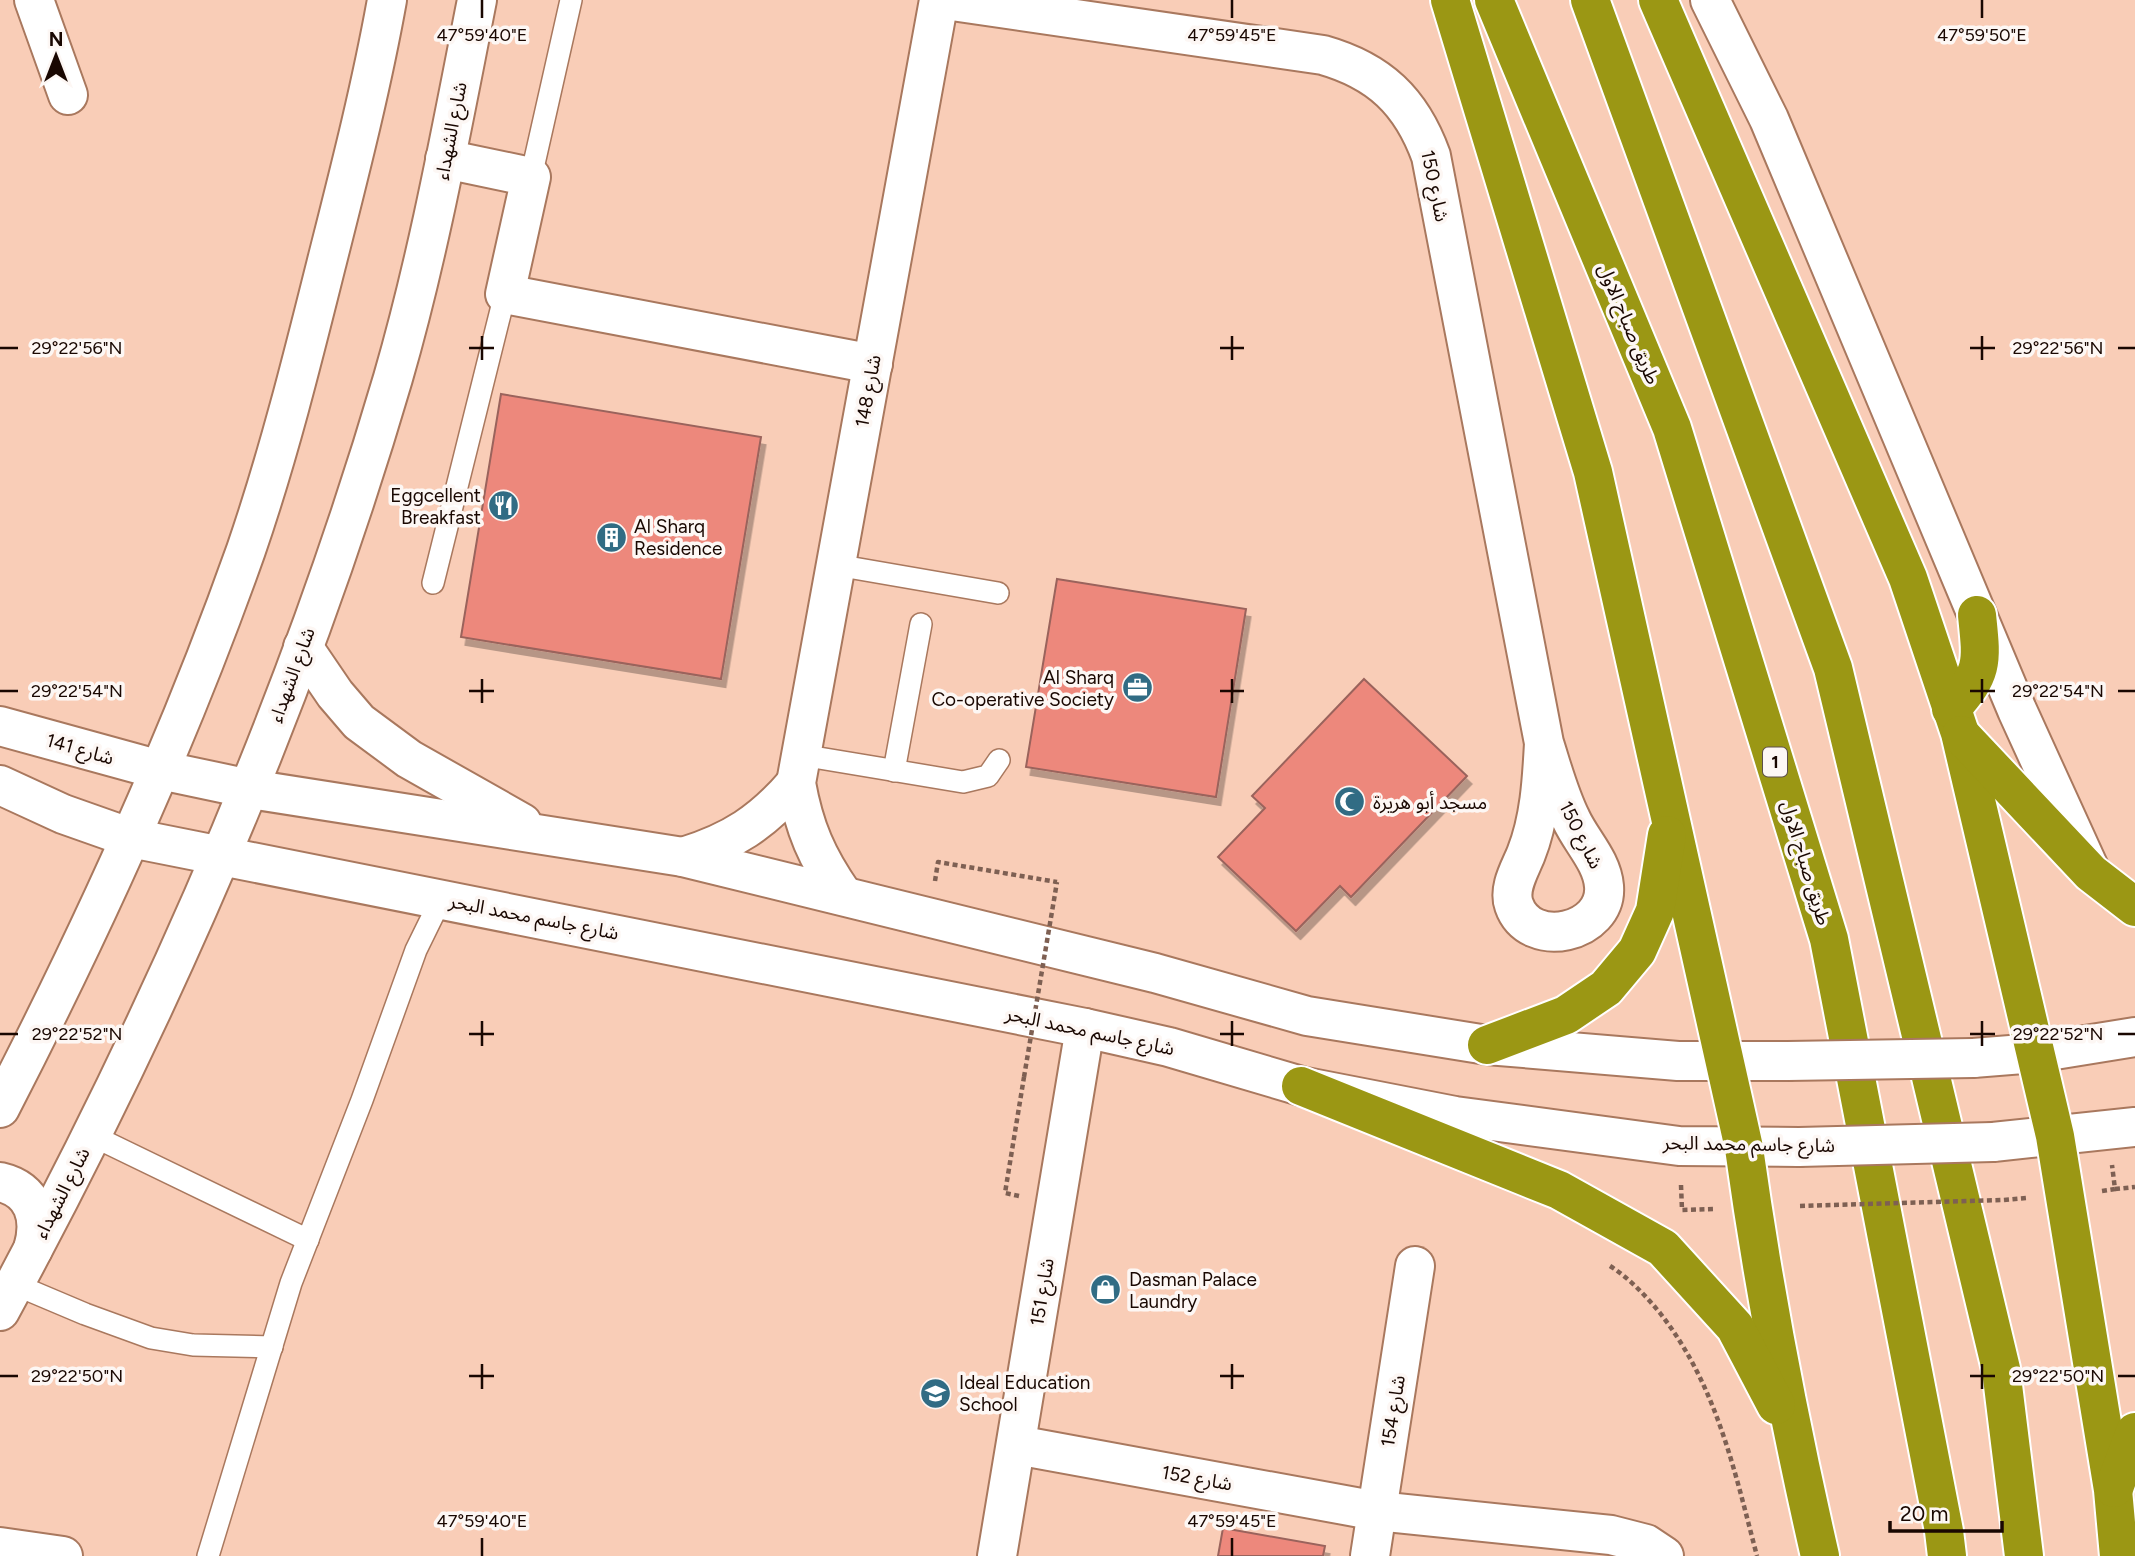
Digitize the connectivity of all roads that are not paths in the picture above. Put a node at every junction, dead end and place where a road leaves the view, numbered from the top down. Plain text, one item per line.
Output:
1 (34, 0) edge
2 (387, 0) edge
3 (477, 0) edge
4 (571, 0) edge
5 (939, 0) edge
6 (945, 0) edge
7 (1450, 0) edge
8 (1494, 0) edge
9 (1590, 0) edge
10 (1658, 0) edge
11 (1710, 0) edge
12 (68, 95) dead end
13 (445, 159) junction
14 (531, 177) junction
15 (505, 294) junction
16 (873, 364) junction
17 (836, 565) junction
18 (433, 583) dead end
19 (998, 593) dead end
20 (1978, 615) junction
21 (921, 624) dead end
22 (303, 647) junction
23 (1955, 721) junction
24 (0, 726) edge
25 (1544, 743) dead end
26 (999, 760) dead end
27 (799, 769) junction
28 (160, 770) junction
29 (894, 771) junction
30 (0, 785) edge
31 (250, 789) junction
32 (1670, 815) junction
33 (545, 836) junction
34 (131, 838) junction
35 (220, 855) junction
36 (683, 857) junction
37 (2091, 873) junction
38 (843, 895) junction
39 (441, 899) junction
40 (2135, 907) edge
41 (1085, 1028) junction
42 (2135, 1037) edge
43 (1487, 1045) junction
44 (2036, 1053) junction
45 (1725, 1061) junction
46 (1301, 1086) junction
47 (0, 1108) edge
48 (2135, 1127) edge
49 (91, 1135) junction
50 (2055, 1136) junction
51 (1744, 1148) junction
52 (0, 1182) edge
53 (308, 1240) junction
54 (33, 1251) junction
55 (1415, 1266) dead end
56 (7, 1298) edge
57 (272, 1347) junction
58 (2135, 1432) edge
59 (1793, 1438) junction
60 (1017, 1445) junction
61 (2113, 1490) junction
62 (1377, 1511) junction
63 (0, 1547) edge
64 (63, 1556) edge
65 (208, 1556) edge
66 (997, 1556) edge
67 (1370, 1556) edge
68 (1664, 1556) edge
69 (1820, 1556) edge
70 (1947, 1556) edge
71 (2024, 1556) edge
72 (2119, 1556) edge

1 - 12 main road
2 - 28 main road
3 - 13 main road, شارع الشهداء
4 - 14 lane
5 - 16 main road, شارع 148
6 - 25 main road, شارع 150
7 - 32 highway
8 - 70 highway, طريق صباح الاول / 1
9 - 71 highway
10 - 23 highway
11 - 20 main road
13 - 14 main road
13 - 22 main road, شارع الشهداء
14 - 15 main road
15 - 16 main road
15 - 18 lane
16 - 17 main road, شارع 148
17 - 19 lane
17 - 27 main road, شارع 148
20 - 23 highway
20 - 37 main road
21 - 29 lane
22 - 31 main road, شارع الشهداء
22 - 33 main road
23 - 37 highway
23 - 44 highway
24 - 28 main road, شارع 141
26 - 29 lane
27 - 29 lane
27 - 36 main road
27 - 38 main road, شارع 148
28 - 31 main road
28 - 34 main road
30 - 34 main road
31 - 33 main road
31 - 35 main road, شارع الشهداء
32 - 43 highway
32 - 45 highway
33 - 36 main road
34 - 35 main road, شارع جاسم محمد البحر
34 - 47 main road
35 - 39 main road, شارع جاسم محمد البحر
35 - 49 main road, شارع الشهداء
36 - 38 main road
37 - 40 highway
38 - 43 main road
39 - 41 main road, شارع جاسم محمد البحر
39 - 53 lane
41 - 46 main road, شارع جاسم محمد البحر
41 - 60 main road, شارع 151
42 - 44 main road
43 - 45 main road
44 - 45 main road, bridge
44 - 50 highway
45 - 51 highway
46 - 51 main road, شارع جاسم محمد البحر
46 - 59 highway
48 - 50 main road, شارع جاسم محمد البحر
49 - 53 lane
49 - 54 main road, شارع الشهداء
50 - 51 main road, شارع جاسم محمد البحر, bridge
50 - 61 highway
51 - 59 highway
52 - 54 main road
53 - 57 lane
54 - 56 main road, شارع الشهداء
55 - 62 main road, شارع 154
56 - 57 lane
57 - 65 lane
58 - 61 highway
59 - 69 highway
60 - 62 main road, شارع 152
60 - 66 main road, شارع 151
61 - 72 highway
62 - 67 main road, شارع 154
62 - 68 main road
63 - 64 main road

